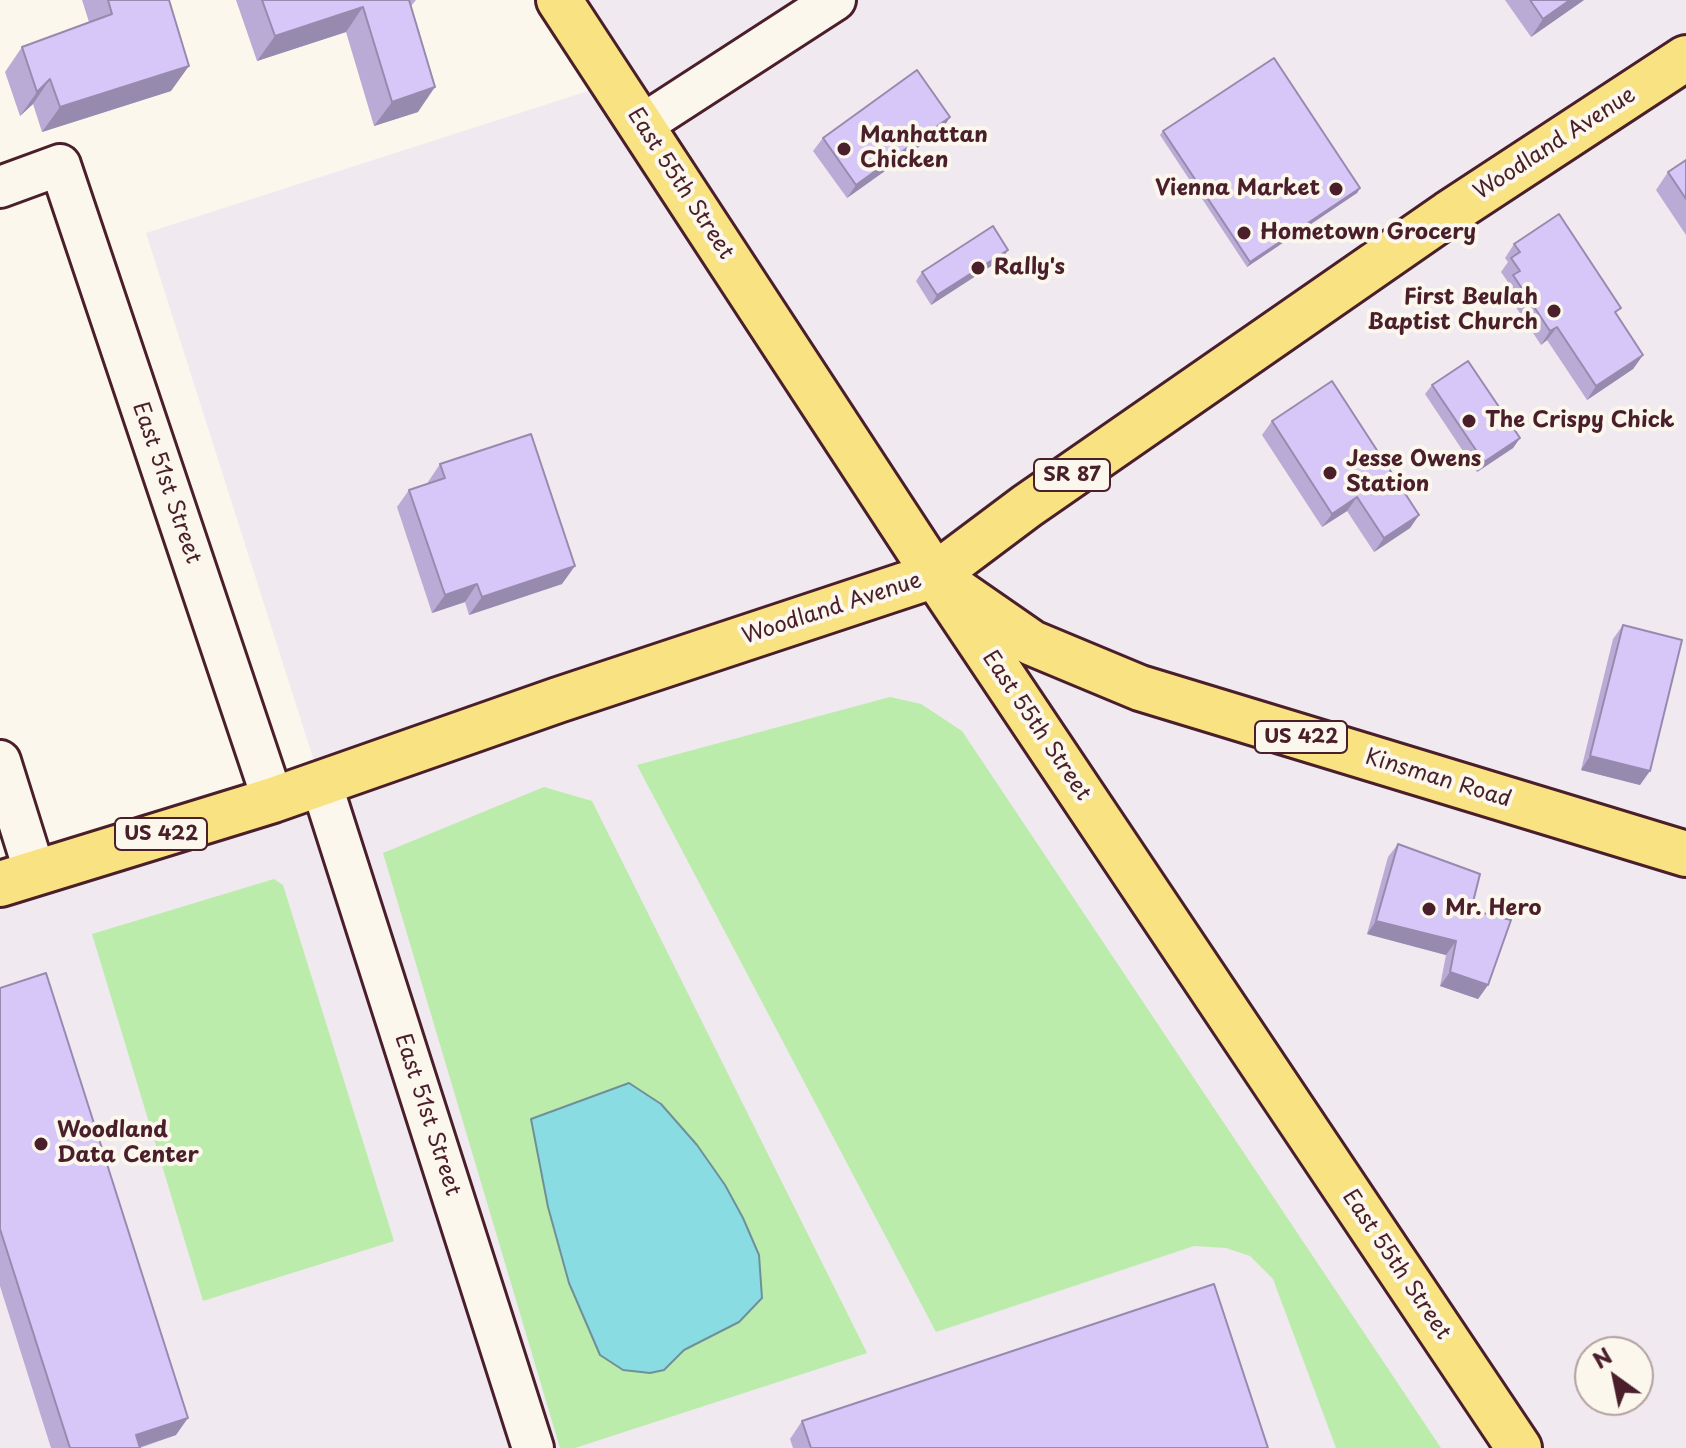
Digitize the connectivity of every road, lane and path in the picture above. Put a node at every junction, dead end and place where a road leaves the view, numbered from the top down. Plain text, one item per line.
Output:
1 (559, 0) edge
2 (835, 0) edge
3 (1686, 58) edge
4 (642, 125) junction
5 (0, 187) edge
6 (935, 575) junction
7 (0, 761) edge
8 (321, 783) junction
9 (273, 800) junction
10 (1677, 843) edge
11 (18, 878) edge
12 (533, 1448) edge
13 (1519, 1448) edge

1 - 4 main road, East 55th Street
2 - 4 street
3 - 6 main road, Woodland Avenue / SR 87
4 - 6 main road, East 55th Street
5 - 9 street, East 51st Street
6 - 8 main road, Woodland Avenue / US 422
6 - 10 main road, Kinsman Road / US 422
6 - 13 main road, East 55th Street
7 - 11 street
8 - 9 main road, Woodland Avenue / US 422
8 - 12 street, East 51st Street
9 - 11 main road, Woodland Avenue / US 422

